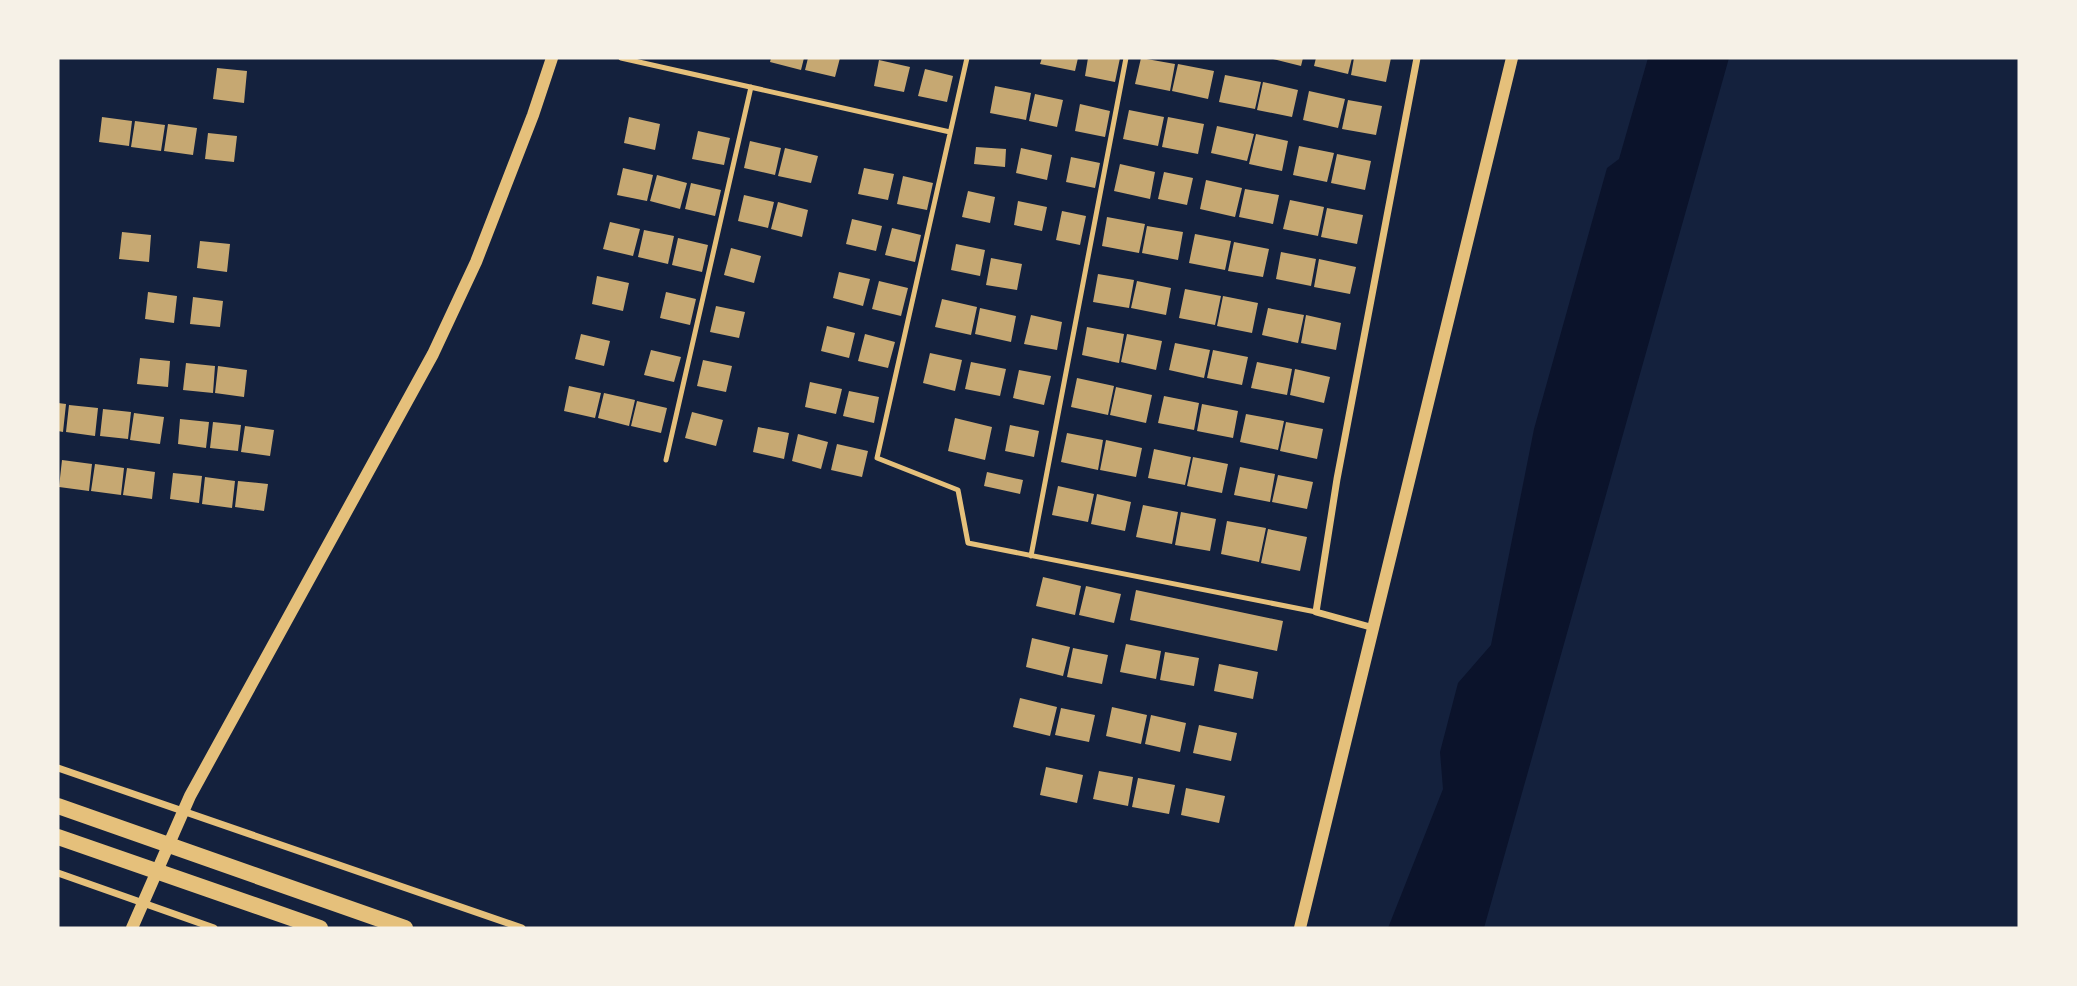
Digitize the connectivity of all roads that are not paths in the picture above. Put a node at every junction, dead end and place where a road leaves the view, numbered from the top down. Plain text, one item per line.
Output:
1 (552, 58) edge
2 (621, 58) edge
3 (967, 58) edge
4 (1126, 58) edge
5 (1417, 58) edge
6 (1513, 58) edge
7 (751, 87) junction
8 (950, 132) junction
9 (666, 460) dead end
10 (1031, 556) junction
11 (1316, 612) junction
12 (1374, 628) junction
13 (58, 768) edge
14 (58, 806) edge
15 (182, 812) junction
16 (58, 837) edge
17 (168, 845) junction
18 (156, 872) junction
19 (58, 873) edge
20 (143, 903) junction
21 (132, 928) edge
22 (214, 928) edge
23 (320, 928) edge
24 (405, 928) edge
25 (522, 928) edge
26 (1300, 928) edge

1 - 15 street
2 - 7 lane
3 - 8 lane
4 - 10 lane
5 - 11 street
6 - 12 street
7 - 8 lane
7 - 9 lane
8 - 10 lane
10 - 11 lane
11 - 12 street
12 - 26 street
13 - 15 street
14 - 17 main road
15 - 17 street
15 - 25 street
16 - 18 main road
17 - 18 street
17 - 24 main road
18 - 20 street
18 - 23 main road
19 - 20 street
20 - 21 street
20 - 22 street

